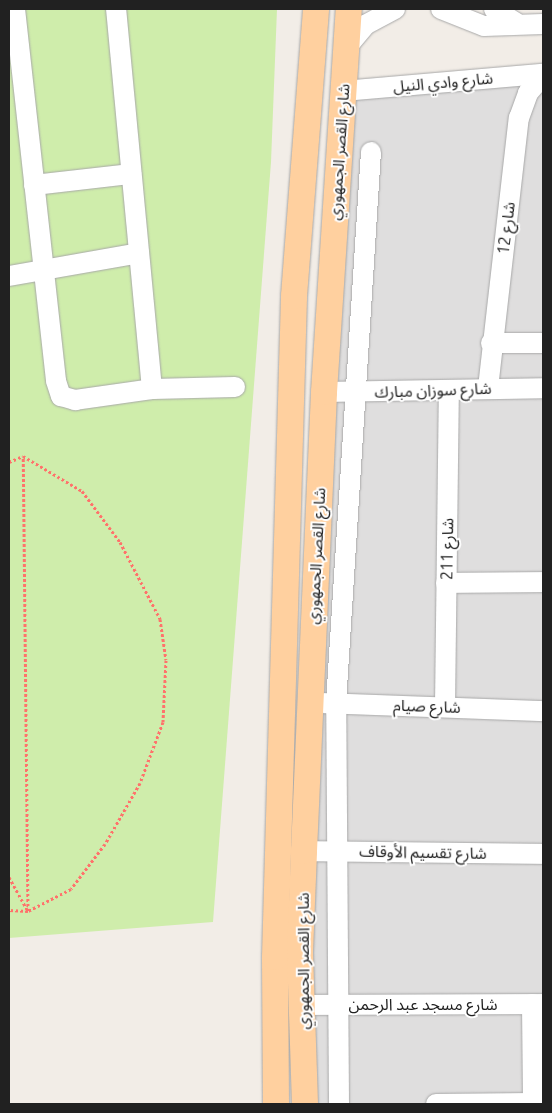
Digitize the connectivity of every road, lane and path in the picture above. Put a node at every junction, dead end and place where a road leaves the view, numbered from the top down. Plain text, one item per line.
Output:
1 (15, 9) edge
2 (116, 9) edge
3 (316, 9) edge
4 (349, 9) edge
5 (395, 9) edge
6 (441, 9) edge
7 (494, 9) edge
8 (460, 12) edge
9 (516, 23) junction
10 (543, 24) edge
11 (346, 48) junction
12 (543, 75) edge
13 (343, 91) junction
14 (535, 92) edge
15 (371, 152) dead end
16 (132, 174) junction
17 (34, 185) junction
18 (139, 253) junction
19 (43, 270) junction
20 (9, 276) edge
21 (543, 343) edge
22 (491, 344) junction
23 (235, 387) dead end
24 (488, 388) junction
25 (543, 388) edge
26 (152, 389) junction
27 (449, 390) junction
28 (324, 392) junction
29 (356, 392) junction
30 (22, 456) junction
31 (9, 462) edge
32 (543, 582) edge
33 (446, 583) junction
34 (310, 703) junction
35 (336, 704) junction
36 (445, 707) junction
37 (543, 711) edge
38 (304, 851) junction
39 (338, 851) junction
40 (543, 854) edge
41 (9, 877) edge
42 (9, 910) edge
43 (28, 910) junction
44 (339, 1004) junction
45 (538, 1004) edge
46 (302, 1005) junction
47 (276, 1104) edge
48 (305, 1104) edge
49 (340, 1104) edge
50 (436, 1104) edge
51 (533, 1104) edge

1 - 17 street
2 - 16 street
3 - 47 main road, شارع القصر الجمهوري
4 - 11 main road, شارع القصر الجمهوري
5 - 11 street
6 - 8 street
7 - 9 street
8 - 9 street
9 - 10 street
11 - 13 main road, شارع القصر الجمهوري
12 - 13 street, شارع وادي النيل
12 - 14 street, شارع 12
13 - 28 main road, شارع القصر الجمهوري
14 - 22 street, شارع 12
15 - 29 street
16 - 17 street
16 - 18 street
17 - 19 street
18 - 19 street
18 - 26 street
19 - 20 street
19 - 26 street
21 - 22 street
22 - 24 street, شارع 12
23 - 26 street
24 - 25 street, شارع سوزان مبارك
24 - 27 street, شارع سوزان مبارك
27 - 29 street, شارع سوزان مبارك
27 - 33 street, شارع 211
28 - 29 street, شارع سوزان مبارك
28 - 34 main road, شارع القصر الجمهوري
29 - 35 street
30 - 31 path
30 - 43 path
30 - 43 path
32 - 33 street
33 - 36 street, شارع 211
34 - 35 street, شارع صيام
34 - 38 main road, شارع القصر الجمهوري
35 - 36 street, شارع صيام
35 - 39 street
36 - 37 street, شارع صيام
38 - 39 street, شارع تقسيم الأوقاف
38 - 46 main road, شارع القصر الجمهوري
39 - 40 street, شارع تقسيم الأوقاف
39 - 44 street
41 - 43 path
42 - 43 path
44 - 45 street, شارع مسجد عبد الرحمن
44 - 46 street, شارع مسجد عبد الرحمن
44 - 49 street
45 - 51 street
46 - 48 main road, شارع القصر الجمهوري
50 - 51 street

